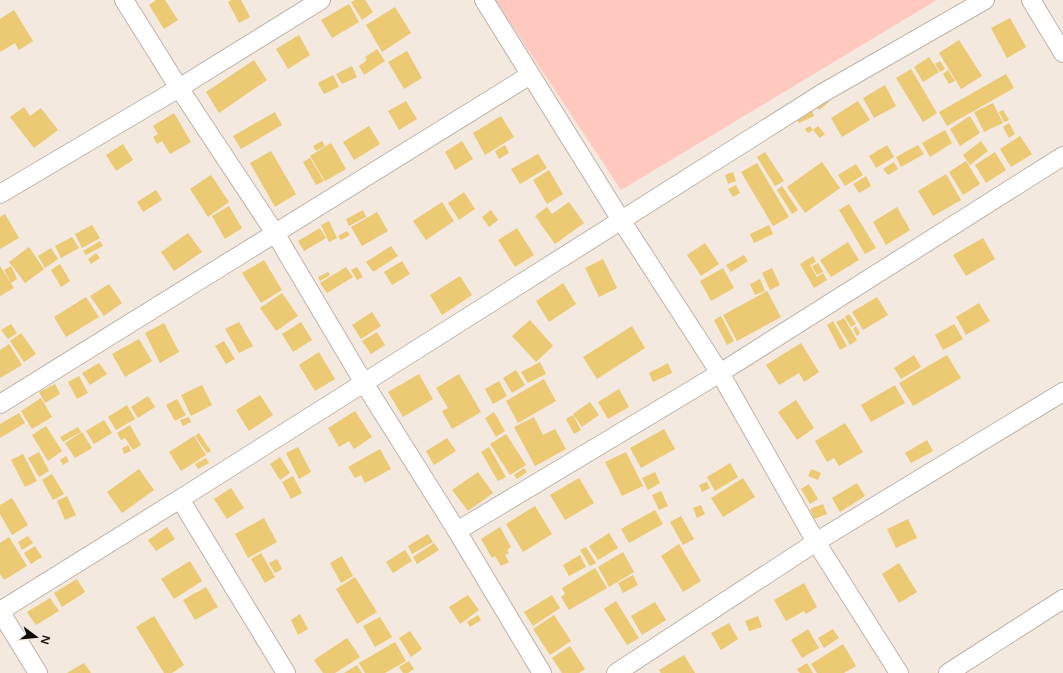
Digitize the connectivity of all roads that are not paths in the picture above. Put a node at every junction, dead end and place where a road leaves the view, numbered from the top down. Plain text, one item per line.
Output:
1 (124, 0) edge
2 (321, 0) edge
3 (484, 0) edge
4 (985, 0) edge
5 (1031, 0) edge
6 (1063, 53) edge
7 (530, 75) junction
8 (179, 88) junction
9 (1063, 156) edge
10 (0, 194) edge
11 (621, 220) junction
12 (275, 233) junction
13 (720, 373) junction
14 (364, 383) junction
15 (1063, 392) edge
16 (0, 404) edge
17 (180, 499) junction
18 (457, 531) junction
19 (816, 542) junction
20 (1063, 599) edge
21 (0, 611) edge
22 (38, 673) edge
23 (286, 673) edge
24 (542, 673) edge
25 (616, 673) edge
26 (899, 673) edge
27 (948, 673) edge

1 - 8 street
2 - 8 street
3 - 7 street
4 - 11 street
5 - 6 street
7 - 11 street
7 - 12 street
8 - 10 street
8 - 12 street
9 - 13 street
11 - 13 street
11 - 14 street
12 - 14 street
12 - 16 street
13 - 18 street
13 - 19 street
14 - 17 street
14 - 18 street
15 - 19 street
17 - 21 street
17 - 23 street
18 - 24 street
19 - 25 street
19 - 26 street
20 - 27 street
21 - 22 street

